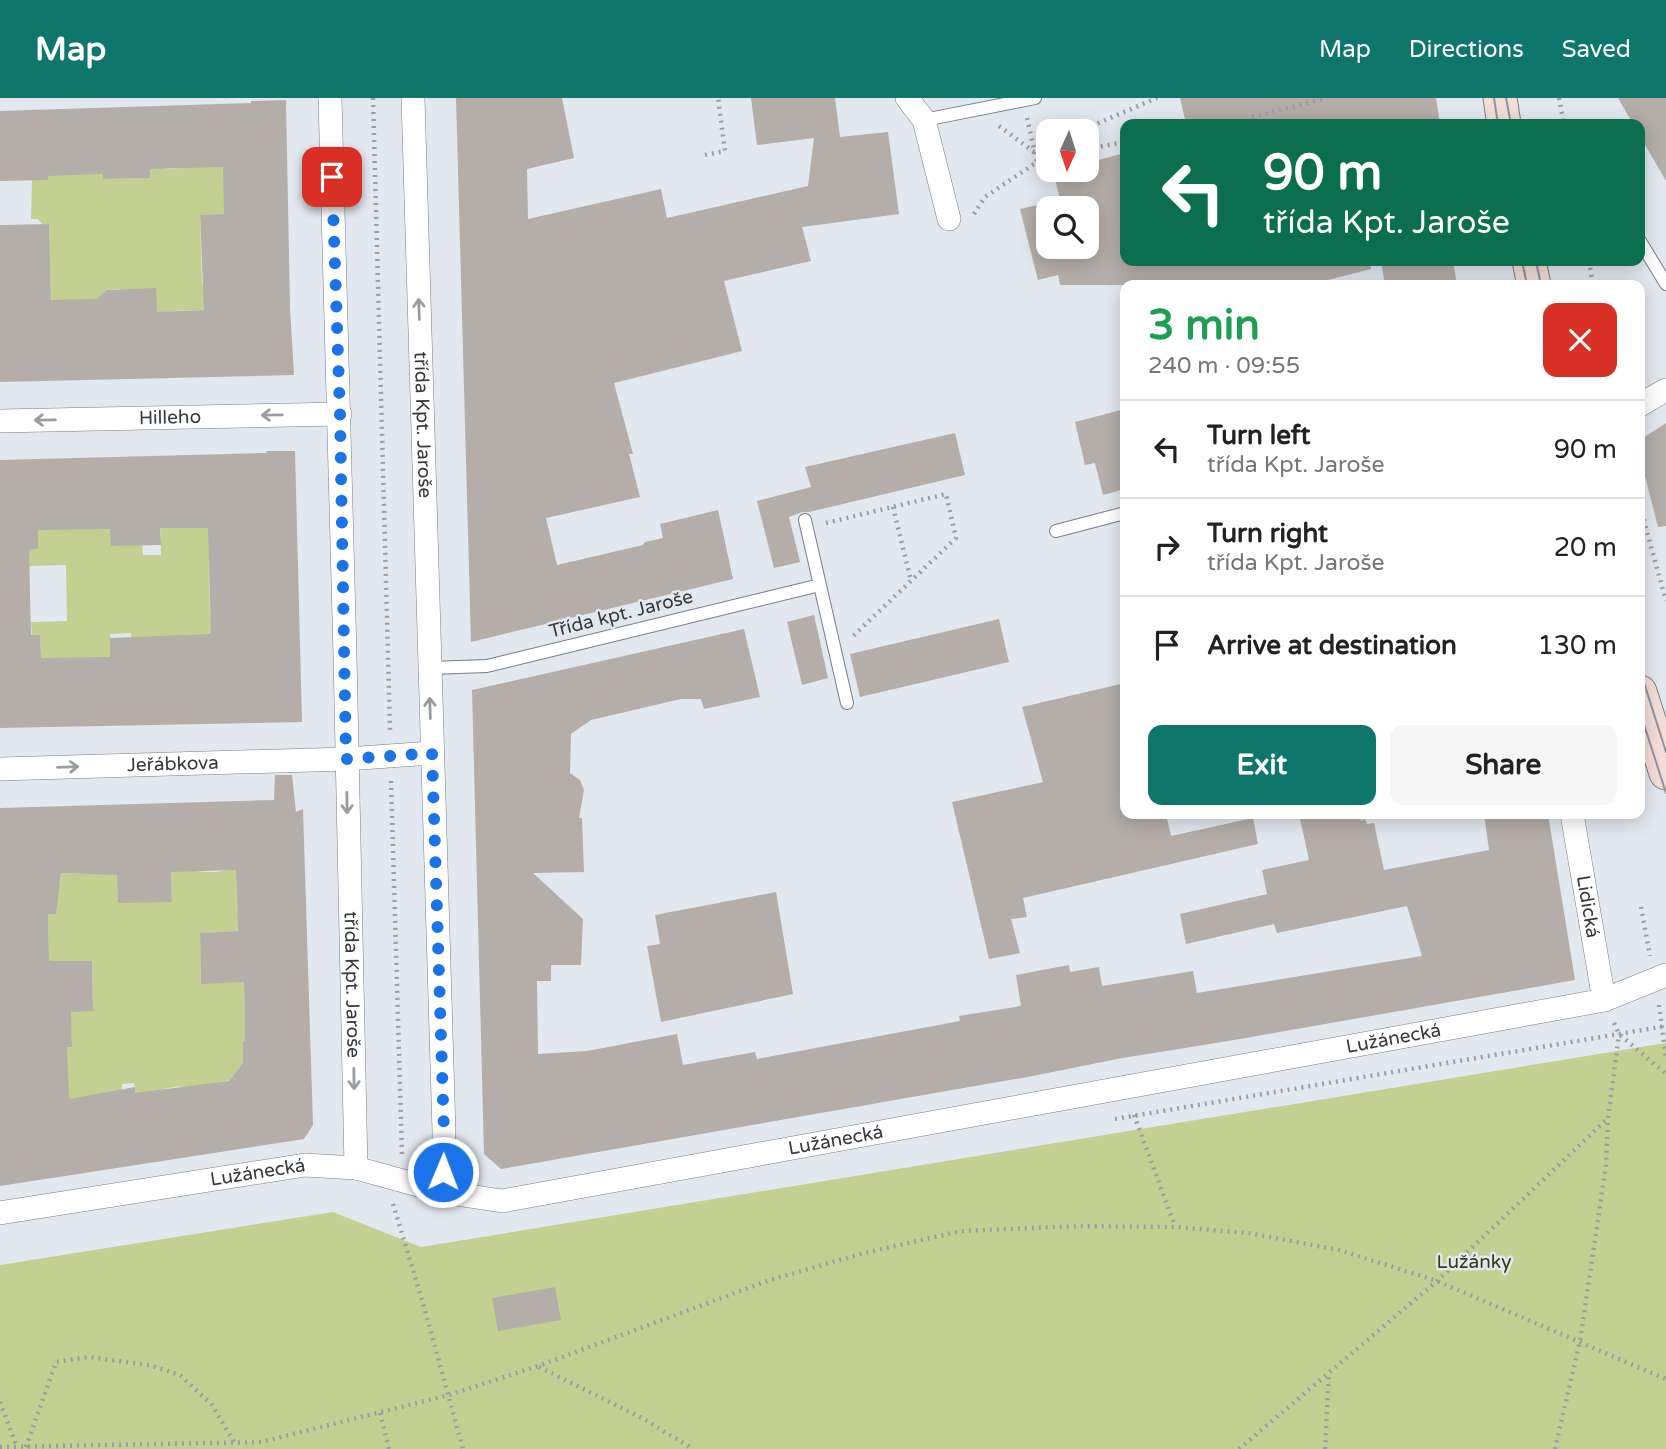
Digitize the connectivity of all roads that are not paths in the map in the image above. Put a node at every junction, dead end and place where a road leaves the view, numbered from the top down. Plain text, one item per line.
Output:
1 (330, 98) edge
2 (413, 98) edge
3 (907, 98) edge
4 (1500, 98) edge
5 (1029, 99) edge
6 (1503, 119) edge
7 (924, 120) junction
8 (949, 219) dead end
9 (1645, 249) edge
10 (1666, 284) edge
11 (1666, 390) edge
12 (1645, 402) edge
13 (340, 414) junction
14 (0, 421) edge
15 (1120, 514) edge
16 (806, 524) road end
17 (1056, 531) dead end
18 (820, 585) junction
19 (429, 668) junction
20 (847, 703) dead end
21 (1645, 708) edge
22 (432, 753) junction
23 (346, 759) junction
24 (0, 769) edge
25 (1666, 773) edge
26 (1574, 819) edge
27 (1658, 977) edge
28 (1604, 1000) junction
29 (356, 1168) junction
30 (443, 1192) junction
31 (0, 1213) edge

1 - 13 street, třída Kpt. Jaroše
19 -> 2 street, třída Kpt. Jaroše
3 - 7 street
4 - 6 street
5 - 7 lane
7 - 8 street
9 - 10 lane
11 - 12 street
13 -> 14 street, Hilleho
13 - 23 street, třída Kpt. Jaroše
15 - 17 lane
16 - 18 lane
18 - 19 lane, Třída kpt. Jaroše
18 - 20 lane
22 -> 19 street, třída Kpt. Jaroše
21 - 25 street
22 - 23 street
22 - 30 street, třída Kpt. Jaroše
24 -> 23 street, Jeřábkova
23 -> 29 street, třída Kpt. Jaroše
26 - 28 street, Lidická
27 - 28 street, Lužánecká
28 - 30 street, Lužánecká
29 - 30 street, Lužánecká
29 - 31 street, Lužánecká

